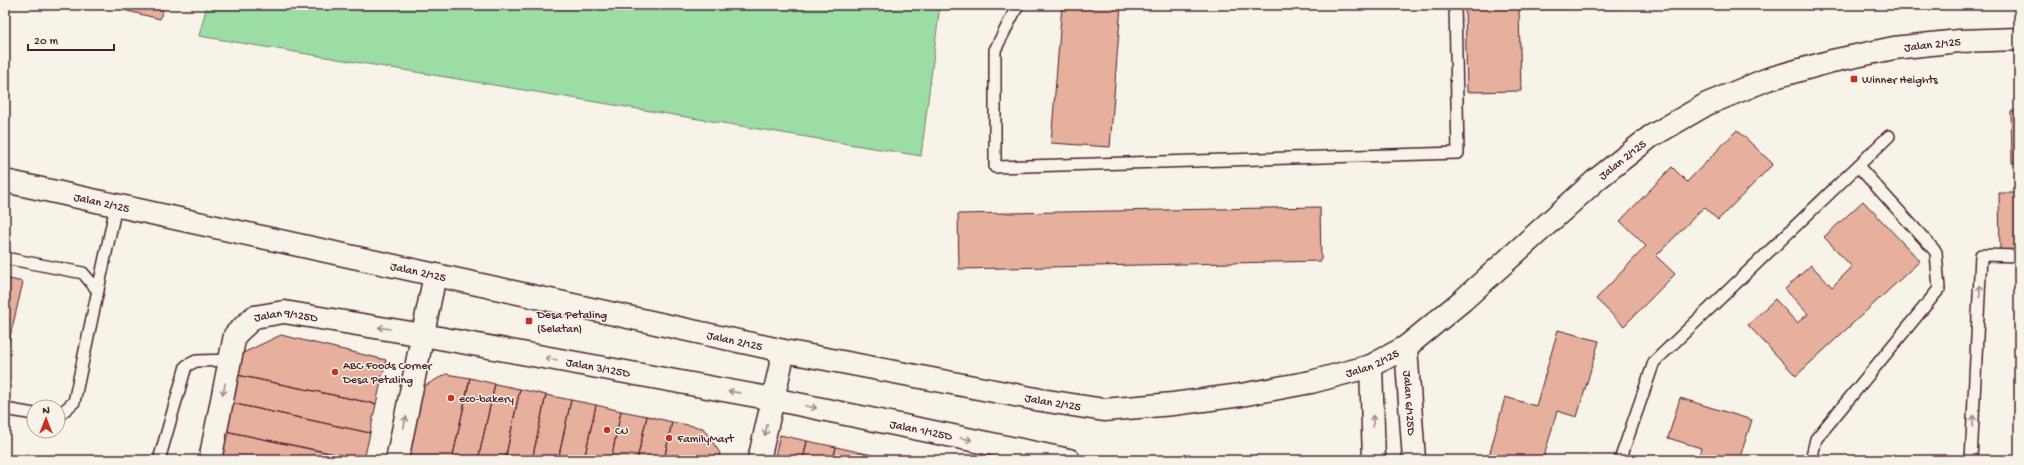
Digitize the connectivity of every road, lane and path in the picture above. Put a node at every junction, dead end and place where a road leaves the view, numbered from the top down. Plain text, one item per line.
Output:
1 (1018, 5) edge
2 (1455, 5) edge
3 (2019, 39) edge
4 (1889, 136) dead end
5 (1858, 166) junction
6 (5, 182) edge
7 (116, 206) junction
8 (2019, 256) edge
9 (5, 258) edge
10 (435, 275) junction
11 (98, 291) junction
12 (423, 335) junction
13 (1406, 347) junction
14 (784, 351) junction
15 (230, 360) junction
16 (1371, 366) junction
17 (773, 399) junction
18 (5, 409) edge
19 (66, 409) edge
20 (26, 413) edge
21 (159, 460) edge
22 (210, 460) edge
23 (396, 460) edge
24 (759, 460) edge
25 (1069, 460) edge
26 (1374, 460) edge
27 (1414, 460) edge
28 (1620, 460) edge
29 (1811, 460) edge
30 (1971, 460) edge

1 - 2 lane
3 - 13 street, Jalan 2/125
4 - 5 lane
5 - 28 lane
5 - 29 lane
6 - 7 street, Jalan 2/125
7 - 10 street, Jalan 2/125
7 - 11 lane
30 -> 8 lane
9 - 11 lane
10 - 12 street
10 - 14 street, Jalan 2/125
11 - 19 lane
12 -> 15 street, Jalan 9/125D
17 -> 12 street, Jalan 3/125D
23 -> 12 street
13 - 16 street, Jalan 2/125
13 - 27 street, Jalan 6/125D
14 - 16 street, Jalan 2/125
14 - 17 street
15 - 21 lane
15 -> 22 street, Jalan 9/125D
26 -> 16 street
17 -> 24 street
17 -> 25 street, Jalan 1/125D
18 - 20 lane

